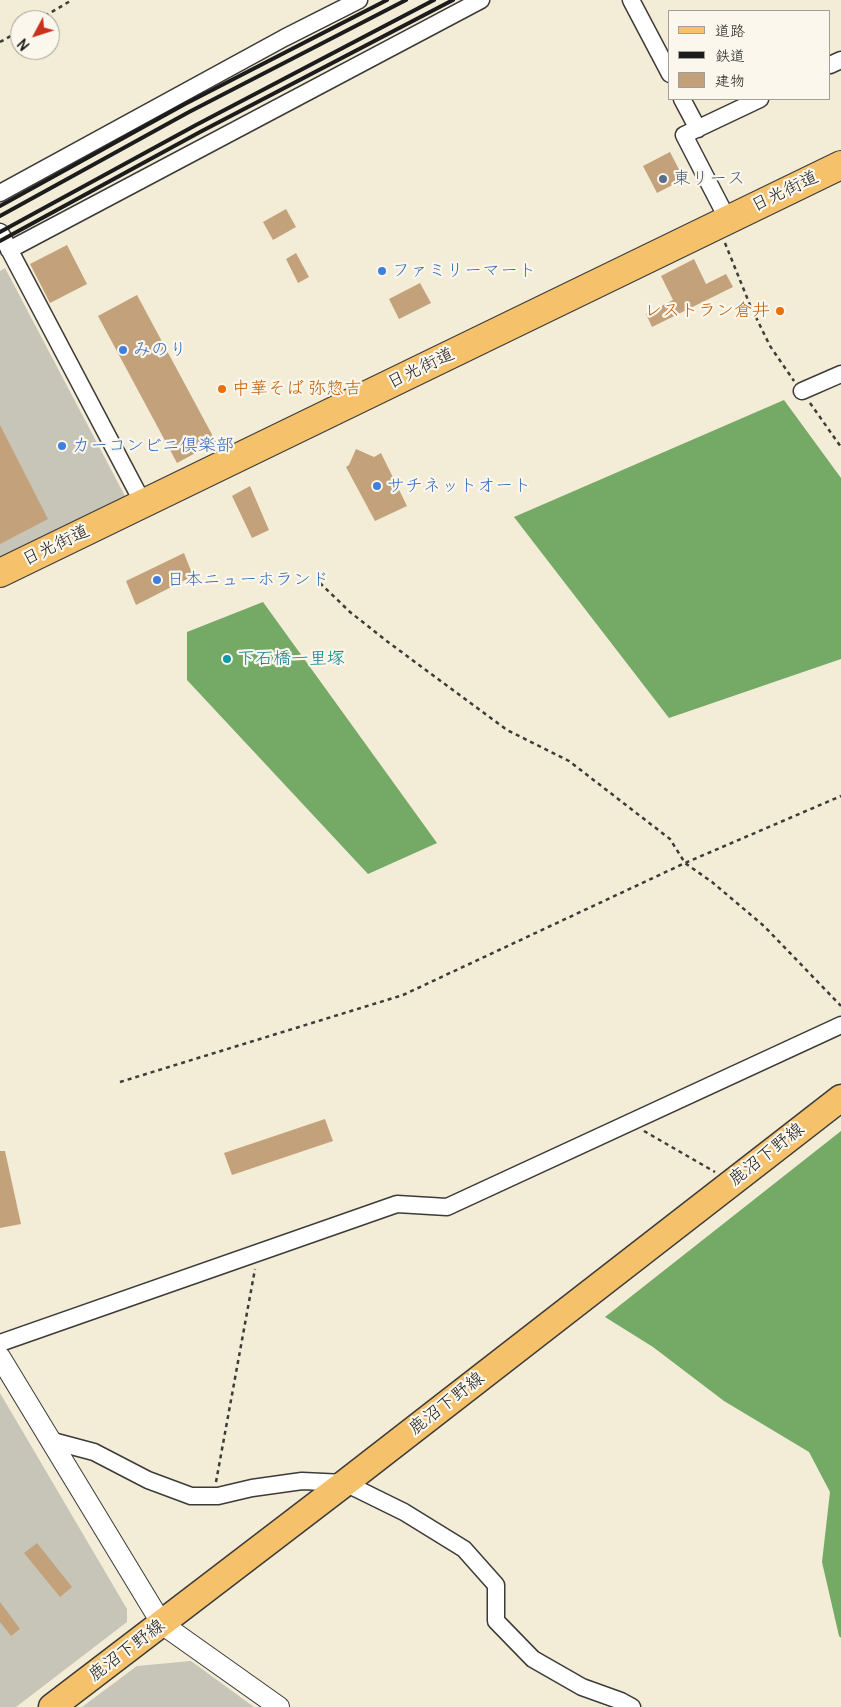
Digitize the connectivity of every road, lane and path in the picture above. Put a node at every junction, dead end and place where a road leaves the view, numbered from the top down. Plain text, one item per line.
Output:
1 (72, 0) edge
2 (359, 0) edge
3 (481, 0) edge
4 (632, 0) edge
5 (55, 10) edge
6 (668, 70) edge
7 (683, 100) edge
8 (758, 100) edge
9 (698, 129) junction
10 (841, 165) edge
11 (0, 193) edge
12 (722, 223) junction
13 (0, 232) edge
14 (9, 250) junction
15 (841, 374) edge
16 (802, 391) junction
17 (841, 447) edge
18 (143, 504) junction
19 (0, 573) edge
20 (320, 583) dead end
21 (841, 796) edge
22 (685, 863) junction
23 (841, 1006) edge
24 (841, 1026) edge
25 (120, 1082) dead end
26 (841, 1098) edge
27 (630, 1123) junction
28 (733, 1182) junction
29 (258, 1252) junction
30 (0, 1343) edge
31 (0, 1357) edge
32 (50, 1440) junction
33 (345, 1483) junction
34 (213, 1496) junction
35 (162, 1624) junction
36 (52, 1707) edge
37 (278, 1707) edge
38 (632, 1707) edge

1 - 5 path
2 - 11 street
3 - 14 street
4 - 6 street
7 - 9 street
8 - 9 street
9 - 12 street
10 - 12 highway, 日光街道
12 - 16 path
12 - 18 highway, 日光街道
13 - 14 street
14 - 18 street
15 - 16 street
16 - 17 path
18 - 19 highway, 日光街道
20 - 22 path
21 - 22 path
22 - 23 path
22 - 25 path
24 - 27 street
26 - 28 main road, 鹿沼下野線
27 - 28 path
27 - 29 street
28 - 33 main road, 鹿沼下野線
29 - 30 street
29 - 34 path
31 - 32 street
32 - 34 street
32 - 35 street
33 - 34 street
33 - 35 main road, 鹿沼下野線
33 - 38 street
35 - 36 main road, 鹿沼下野線
35 - 37 street

